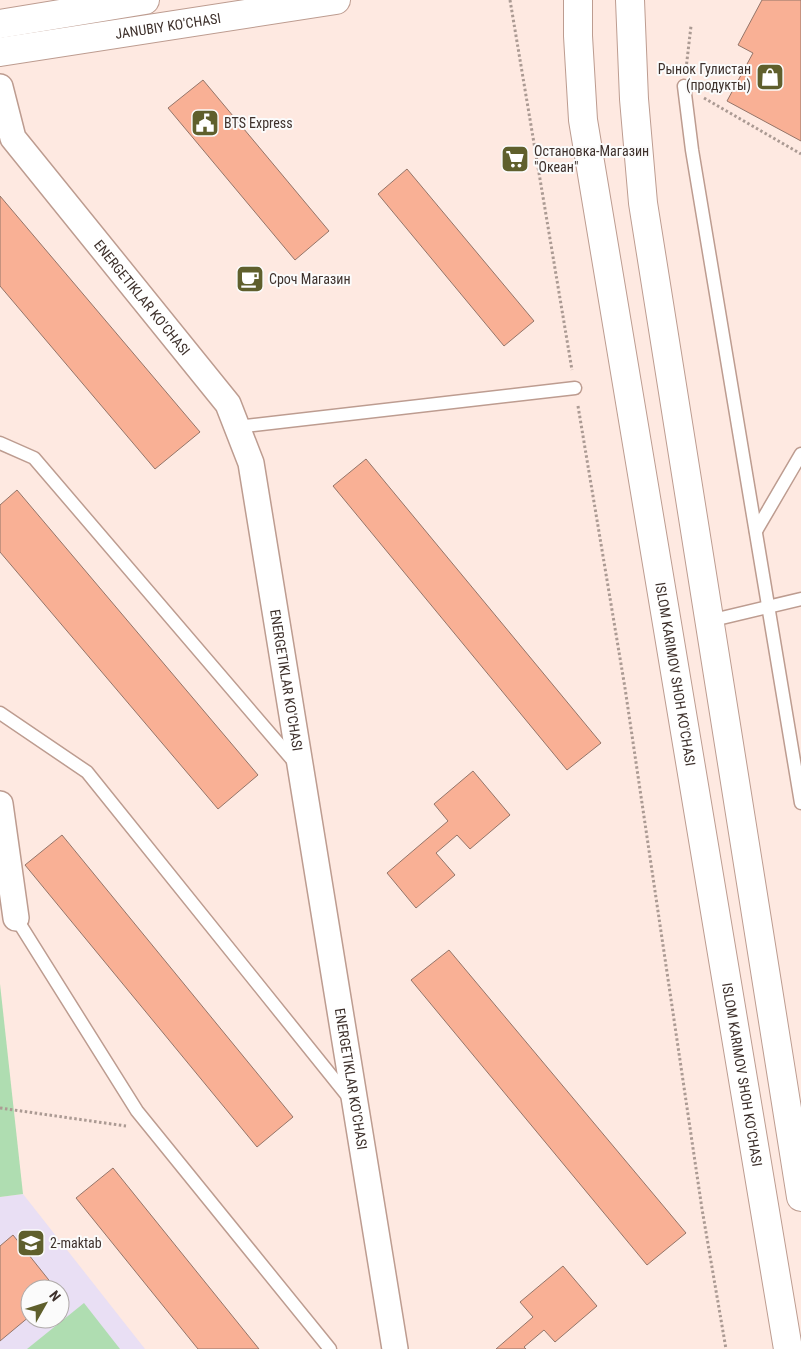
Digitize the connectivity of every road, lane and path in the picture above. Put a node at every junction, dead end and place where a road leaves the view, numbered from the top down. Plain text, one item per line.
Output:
1 (145, 0) edge
2 (336, 0) edge
3 (510, 0) edge
4 (578, 0) edge
5 (630, 0) edge
6 (0, 24) edge
7 (691, 26) dead end
8 (0, 52) edge
9 (684, 86) junction
10 (0, 87) edge
11 (801, 154) edge
12 (575, 388) junction
13 (237, 427) junction
14 (0, 443) edge
15 (801, 454) edge
16 (756, 531) junction
17 (801, 599) edge
18 (768, 606) junction
19 (709, 621) junction
20 (0, 713) edge
21 (301, 770) junction
22 (801, 803) edge
23 (0, 804) edge
24 (16, 918) joint
25 (355, 1106) junction
26 (0, 1108) edge
27 (152, 1129) junction
28 (801, 1196) edge
29 (330, 1349) edge
30 (395, 1349) edge
31 (726, 1349) edge
32 (788, 1349) edge

1 - 6 main road
2 - 8 main road, JANUBIY KO'CHASI
3 - 12 path
4 - 32 main road, ISLOM KARIMOV SHOH KO'CHASI
5 - 19 main road
7 - 9 path
9 - 11 path
9 - 16 lane
10 - 13 street, ENERGETIKLAR KO'CHASI
12 - 13 lane
12 - 31 path
13 - 21 street, ENERGETIKLAR KO'CHASI
14 - 21 lane
15 - 16 lane
16 - 18 lane
17 - 18 lane
18 - 19 lane
18 - 22 lane
19 - 28 main road
20 - 25 lane
21 - 25 street, ENERGETIKLAR KO'CHASI
23 - 24 street
24 - 27 lane
25 - 30 street, ENERGETIKLAR KO'CHASI
26 - 27 path
27 - 29 lane

